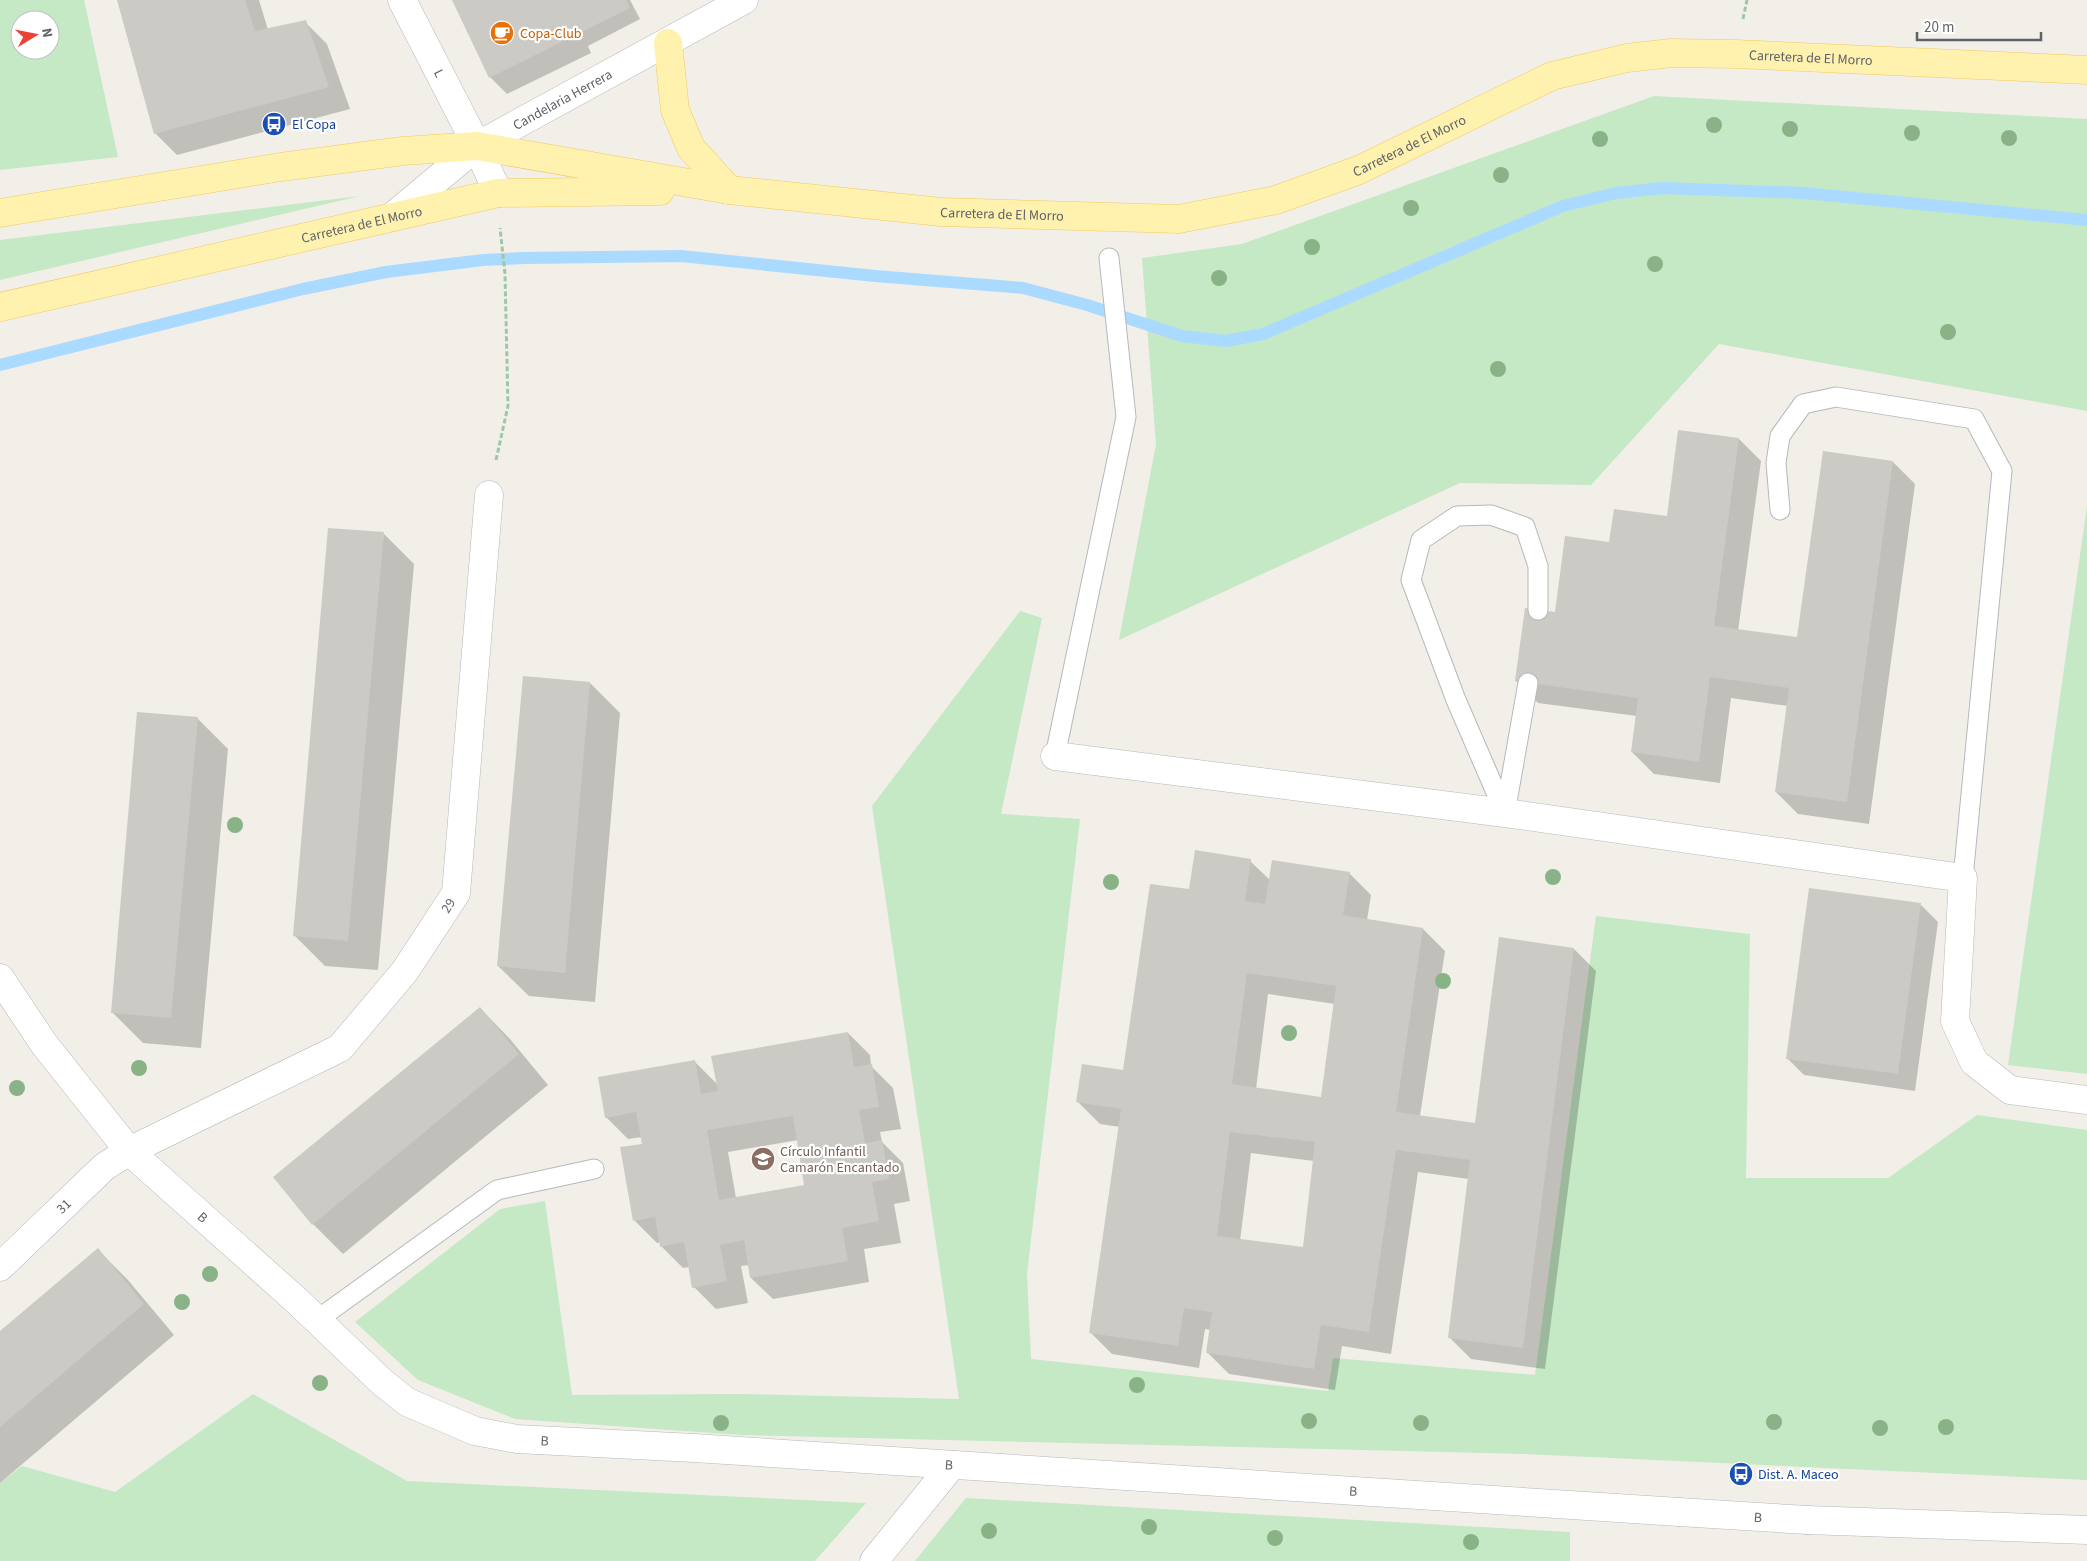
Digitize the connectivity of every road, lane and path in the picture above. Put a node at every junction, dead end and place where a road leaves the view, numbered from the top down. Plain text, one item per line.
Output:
1 (402, 0) edge
2 (744, 0) edge
3 (668, 43) junction
4 (2087, 70) edge
5 (477, 146) junction
6 (729, 190) junction
7 (498, 193) junction
8 (0, 213) edge
9 (392, 217) junction
10 (500, 221) dead end
11 (1109, 258) dead end
12 (0, 307) edge
13 (489, 495) joint
14 (1780, 510) dead end
15 (1538, 610) dead end
16 (1528, 683) dead end
17 (1055, 756) joint
18 (1505, 813) junction
19 (1963, 878) junction
20 (0, 978) edge
21 (2087, 1100) edge
22 (128, 1151) junction
23 (594, 1169) dead end
24 (0, 1267) edge
25 (318, 1320) junction
26 (952, 1465) junction
27 (2087, 1530) edge
28 (874, 1561) edge

1 - 5 street, L
2 - 3 street, Candelaria Herrera
3 - 5 street, Candelaria Herrera
3 - 6 main road
4 - 6 main road, Carretera de El Morro
5 - 6 main road, Carretera de El Morro
5 - 7 street, L
5 - 8 main road, Carretera de El Morro
5 - 9 street, Candelaria Herrera
6 - 7 main road, Carretera de El Morro
7 - 9 main road, Carretera de El Morro
9 - 12 main road, Carretera de El Morro
10 - 13 path
11 - 17 lane
13 - 22 street, 29
14 - 19 lane
15 - 18 lane
16 - 18 lane
17 - 18 street
18 - 19 street
19 - 21 street
20 - 22 street, B
22 - 24 street, 31
22 - 25 street, B
23 - 25 lane
25 - 26 street, B
26 - 27 street, B
26 - 28 street

